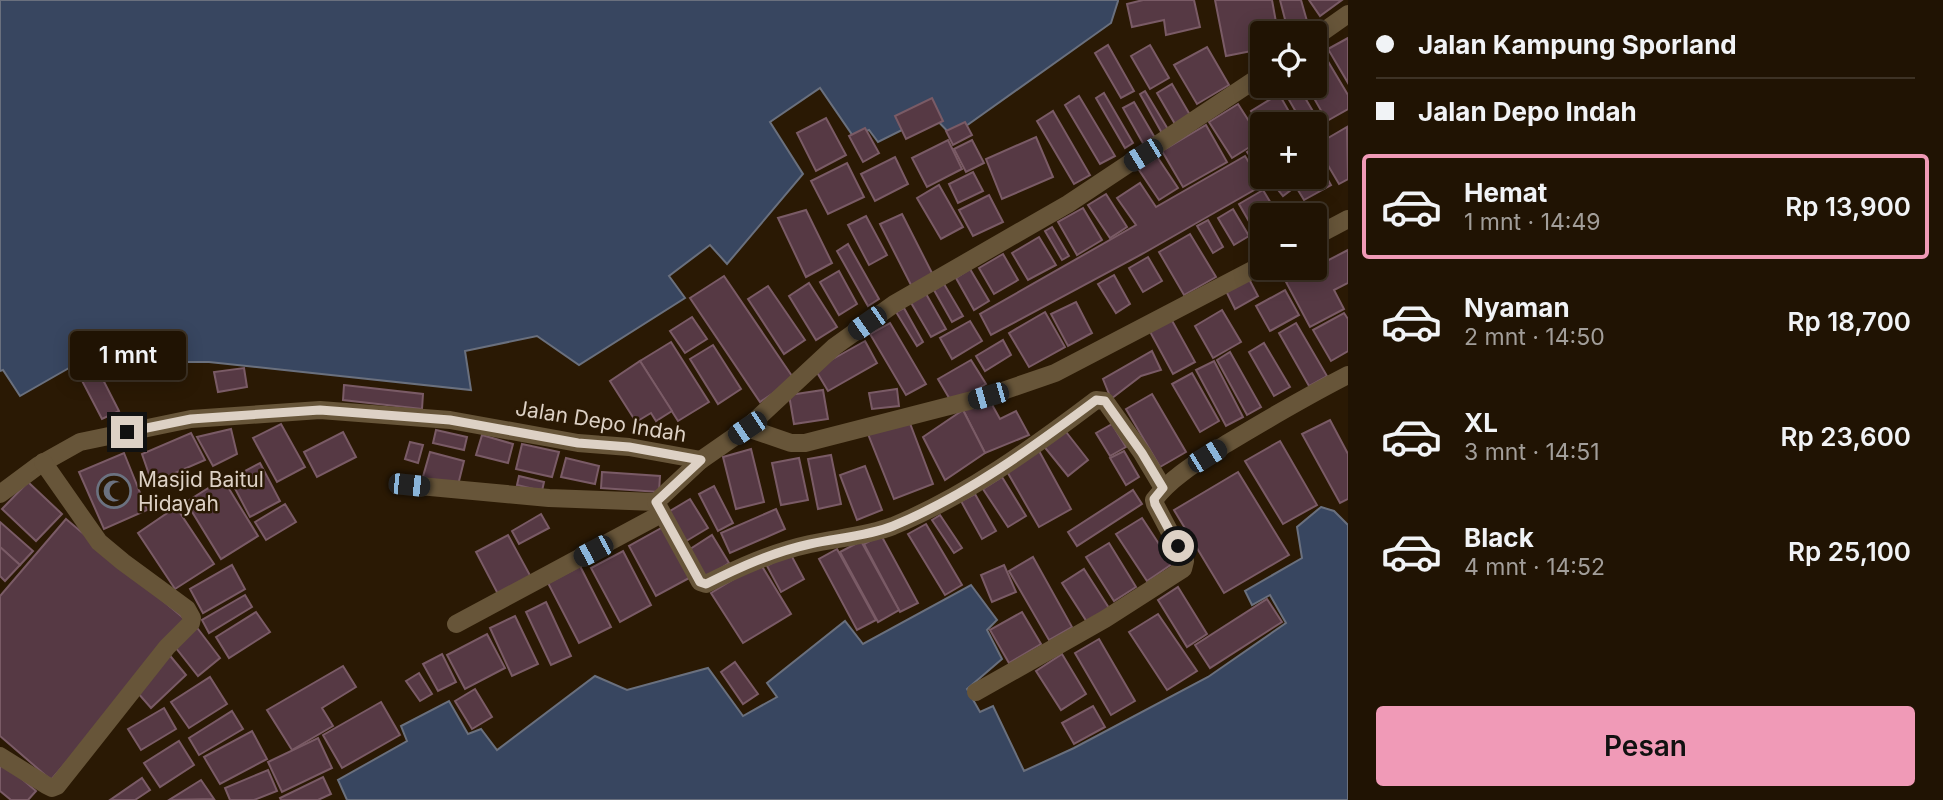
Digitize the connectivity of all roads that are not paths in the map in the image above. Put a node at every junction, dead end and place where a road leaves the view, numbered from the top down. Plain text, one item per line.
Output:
1 (1348, 14) edge
2 (1327, 29) edge
3 (1250, 83) edge
4 (1348, 219) edge
5 (1327, 230) edge
6 (1250, 271) edge
7 (1348, 374) edge
8 (747, 428) junction
9 (701, 460) junction
10 (43, 462) junction
11 (409, 485) dead end
12 (1163, 488) junction
13 (0, 494) edge
14 (659, 508) junction
15 (456, 624) dead end
16 (976, 692) dead end
17 (0, 756) edge

1 - 2 street
3 - 8 street, Jalan Depo Indah
4 - 5 street
6 - 8 street
7 - 12 street
8 - 9 street, Jalan Depo Indah
9 - 10 street, Jalan Depo Indah
9 - 14 street
10 - 13 street, Jalan Depo Indah
10 - 17 street
11 - 14 street
12 - 14 street
12 - 16 street
14 - 15 street

